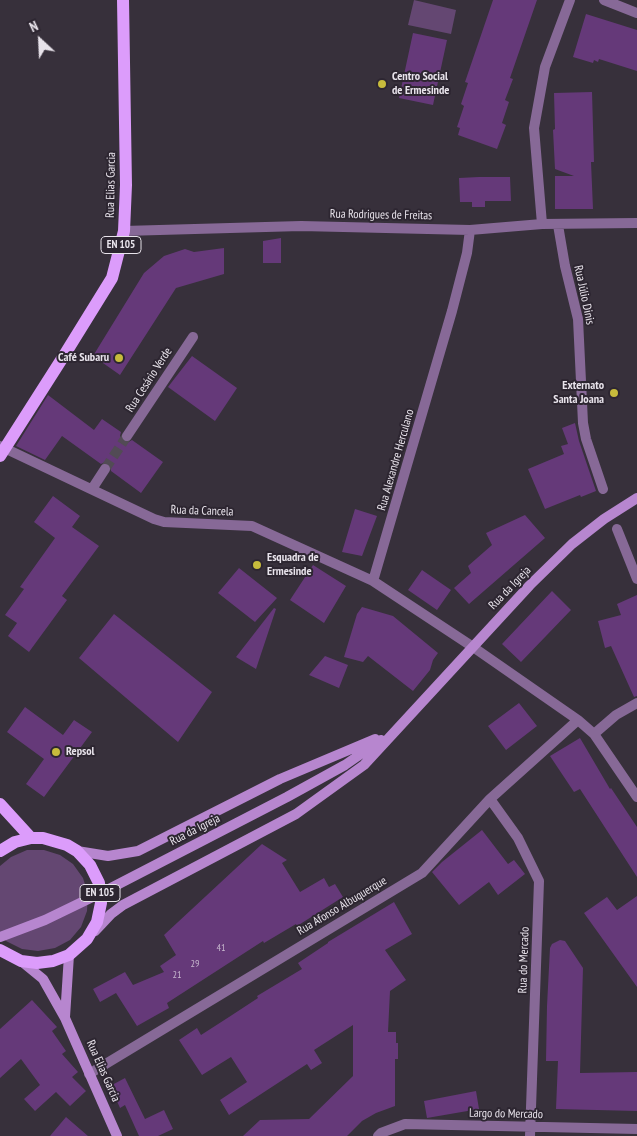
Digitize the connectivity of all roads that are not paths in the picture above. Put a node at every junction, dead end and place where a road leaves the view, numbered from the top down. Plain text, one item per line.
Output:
1 (123, 0) edge
2 (570, 0) edge
3 (604, 0) edge
4 (637, 13) edge
5 (637, 223) edge
6 (542, 224) junction
7 (558, 224) junction
8 (470, 230) junction
9 (124, 231) junction
10 (192, 337) dead end
11 (127, 436) tunnel mouth
12 (2, 450) edge
13 (105, 469) tunnel mouth
14 (92, 489) junction
15 (603, 489) dead end
16 (637, 498) edge
17 (617, 529) dead end
18 (637, 579) edge
19 (373, 581) junction
20 (473, 647) junction
21 (637, 703) edge
22 (578, 720) junction
23 (394, 731) junction
24 (594, 734) junction
25 (637, 797) edge
26 (490, 799) junction
27 (0, 804) edge
28 (31, 838) junction
29 (0, 851) edge
30 (77, 851) junction
31 (0, 937) edge
32 (87, 939) junction
33 (0, 950) edge
34 (69, 955) junction
35 (11, 959) edge
36 (65, 1018) junction
37 (89, 1074) junction
38 (637, 1129) edge
39 (530, 1132) edge
40 (118, 1136) edge
41 (378, 1136) edge

1 - 9 main road, Rua Elias Garcia / EN 105
2 - 6 street
3 - 4 street
5 - 7 street, Rua Rodrigues de Freitas
6 - 7 street, Rua Rodrigues de Freitas
6 - 8 street, Rua Rodrigues de Freitas
7 - 15 street, Rua Júlio Dinis
8 - 9 street, Rua Rodrigues de Freitas
8 - 19 street, Rua Alexandre Herculano
9 - 12 main road, Rua Elias Garcia / EN 105
10 - 11 street, Rua Cesário Verde
12 - 14 street, Rua da Cancela
13 - 14 street
14 - 19 street, Rua da Cancela
16 - 20 main road, Rua da Igreja
17 - 18 street
19 - 20 street
20 - 22 street
20 - 23 main road, Rua da Igreja
21 - 24 street
22 - 24 street
22 - 26 street, Rua Afonso Albuquerque
23 - 30 main road, Rua da Igreja
23 - 31 main road, Rua da Igreja
23 - 32 main road, Rua da Igreja
24 - 25 street
26 - 37 street, Rua Afonso Albuquerque
26 - 39 street, Rua do Mercado
27 - 28 main road
28 - 29 main road, EN 105
28 - 30 main road, EN 105
30 - 32 main road, EN 105
32 - 34 main road, EN 105
33 - 35 main road, EN 105
34 - 35 main road, EN 105
34 - 36 main road, Rua Elias Garcia / EN 105
35 - 36 main road, Rua Elias Garcia / EN 105
36 - 37 main road, Rua Elias Garcia / EN 105
37 - 40 main road, Rua Elias Garcia / EN 105
38 - 39 street, Largo do Mercado
39 - 41 street, Largo do Mercado

